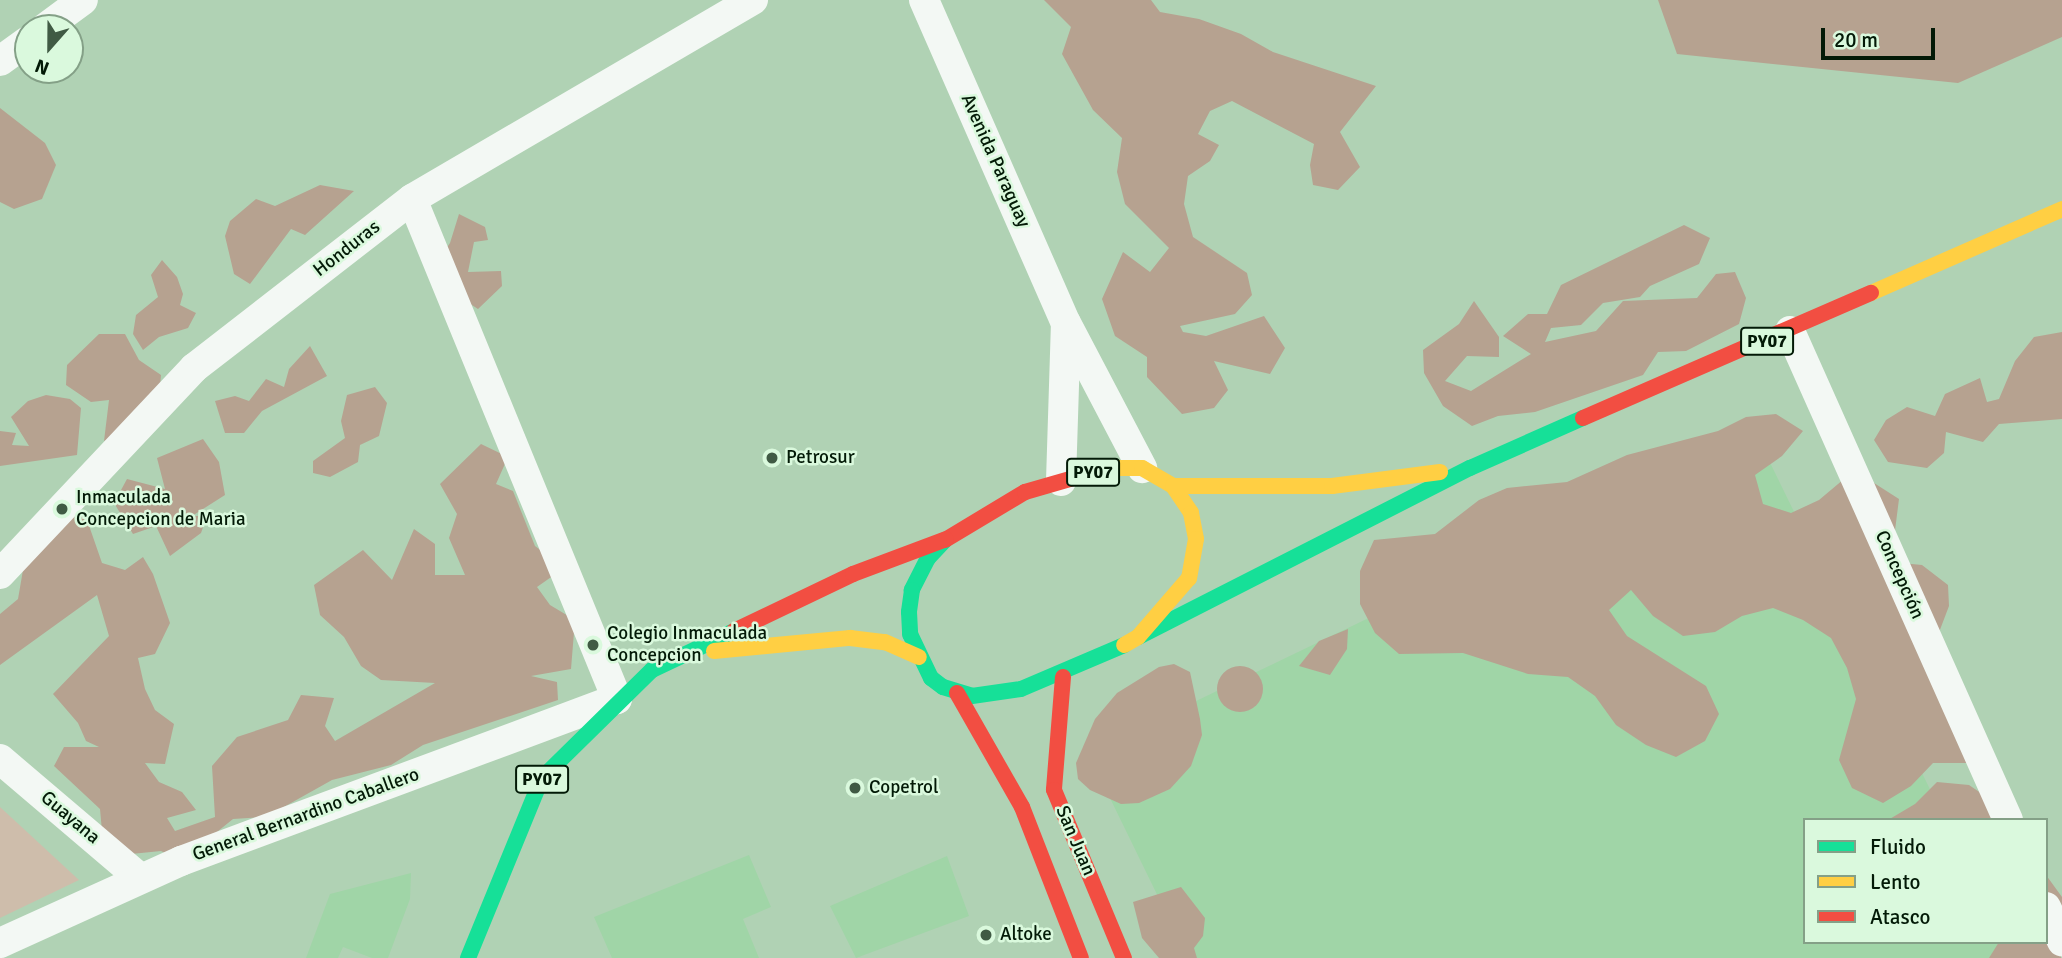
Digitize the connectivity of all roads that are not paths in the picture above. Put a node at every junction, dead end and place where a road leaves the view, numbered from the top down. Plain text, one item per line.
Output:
1 (83, 0) edge
2 (753, 0) edge
3 (924, 0) edge
4 (64, 14) edge
5 (412, 200) junction
6 (2062, 209) edge
7 (1066, 323) junction
8 (1790, 331) junction
9 (1142, 468) junction
10 (1470, 468) junction
11 (1061, 481) junction
12 (1173, 486) junction
13 (946, 539) junction
14 (0, 574) edge
15 (1138, 637) junction
16 (687, 654) junction
17 (919, 657) junction
18 (1063, 677) junction
19 (957, 693) junction
20 (617, 699) junction
21 (0, 759) edge
22 (2007, 818) edge
23 (140, 878) junction
24 (2048, 910) edge
25 (2062, 942) edge
26 (0, 943) edge
27 (468, 958) edge
28 (1082, 958) edge
29 (1124, 958) edge

1 - 4 street
2 - 5 street, Honduras
3 - 7 street, Avenida Paraguay
5 - 14 street, Honduras
5 - 20 street
6 - 8 main road, PY07
7 - 9 street, Avenida Paraguay
7 - 11 street
8 - 10 main road, PY07
8 - 22 street, Concepción
9 - 11 main road, PY07
9 - 12 main road, PY07
10 - 12 main road, PY07
10 - 15 main road, PY07
11 - 13 main road, PY07
12 - 15 main road, PY07
13 - 16 main road, PY07
13 - 17 main road, PY07
15 - 18 main road, PY07
16 - 17 main road, PY07
16 - 20 main road, PY07
17 - 19 main road, PY07
18 - 19 main road, PY07
18 - 29 main road, San Juan
19 - 28 main road, San Juan
20 - 23 street, General Bernardino Caballero
20 - 27 main road, PY07
21 - 23 street, Guayana
23 - 26 street, General Bernardino Caballero
24 - 25 street

